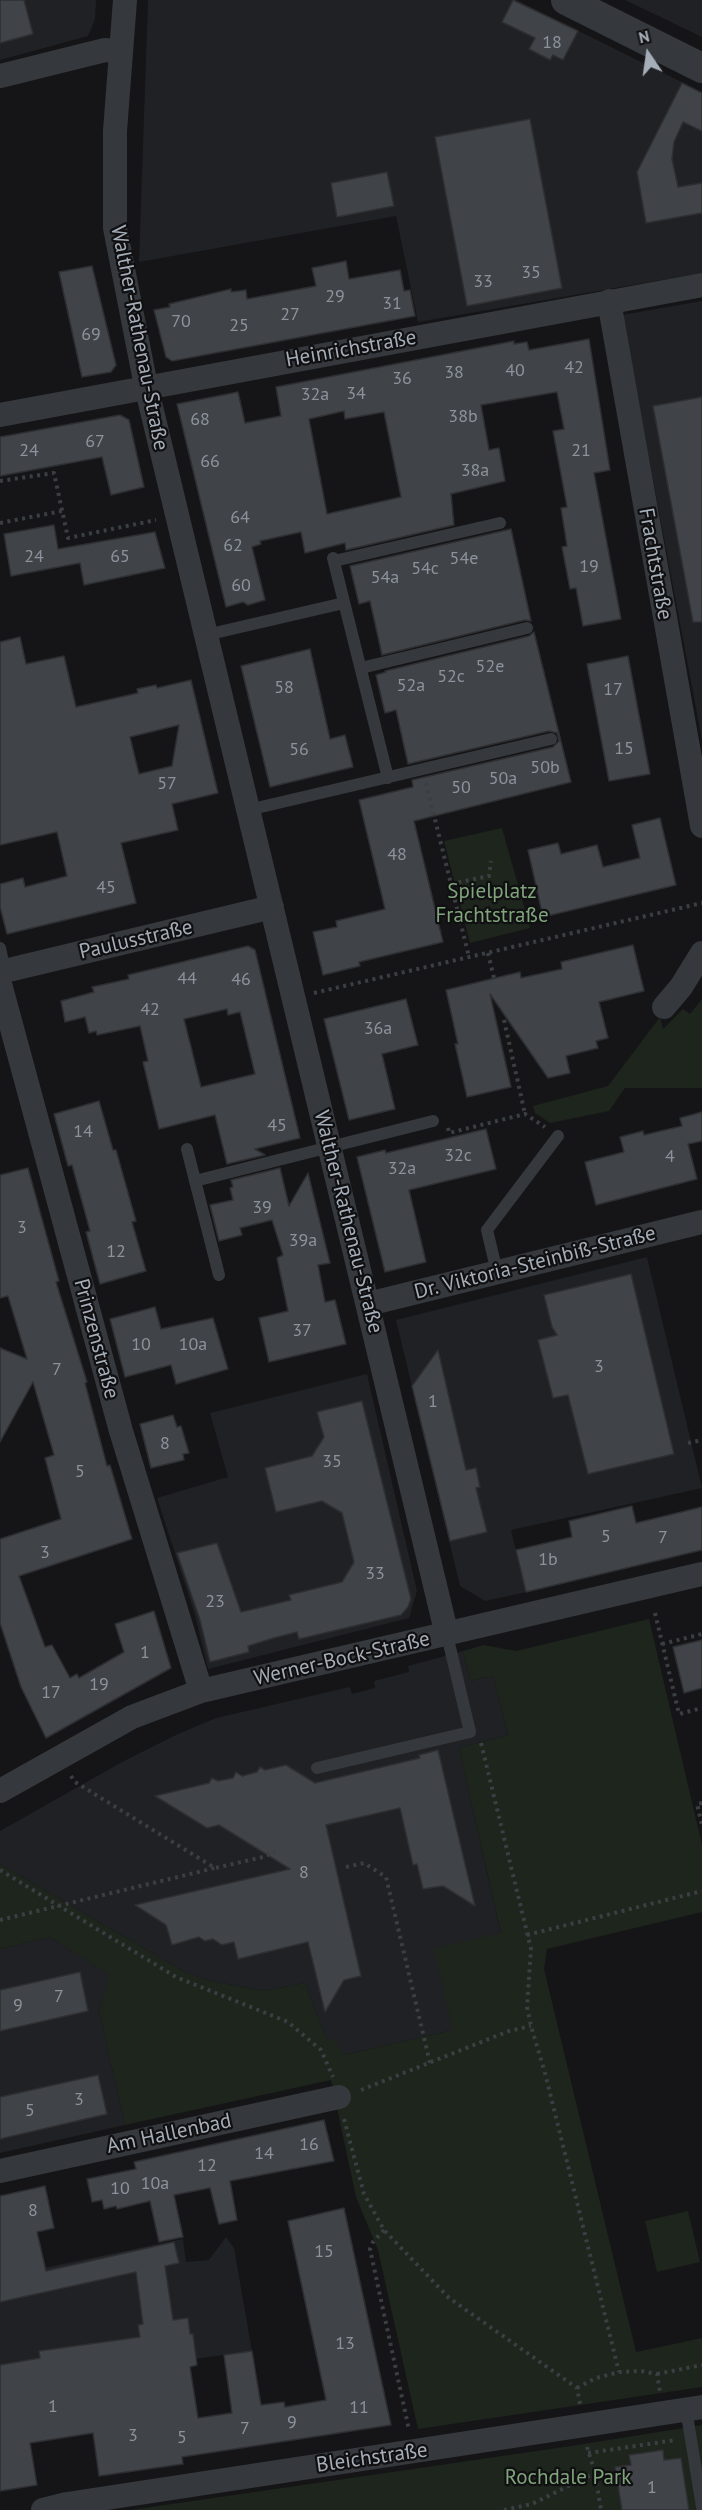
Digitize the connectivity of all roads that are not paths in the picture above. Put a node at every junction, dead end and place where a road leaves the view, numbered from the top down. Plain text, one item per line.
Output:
1 (125, 0) edge
2 (566, 0) edge
3 (121, 51) junction
4 (702, 68) edge
5 (0, 76) edge
6 (702, 285) edge
7 (609, 301) junction
8 (146, 386) junction
9 (0, 414) edge
10 (500, 523) dead end
11 (344, 603) junction
12 (527, 628) dead end
13 (206, 635) junction
14 (361, 668) junction
15 (551, 739) dead end
16 (388, 778) junction
17 (248, 810) junction
18 (702, 826) edge
19 (272, 908) junction
20 (702, 953) edge
21 (1, 969) edge
22 (664, 1007) dead end
23 (433, 1121) dead end
24 (558, 1136) dead end
25 (329, 1146) junction
26 (187, 1149) dead end
27 (195, 1181) junction
28 (702, 1222) edge
29 (497, 1272) junction
30 (219, 1275) dead end
31 (368, 1304) junction
32 (702, 1574) edge
33 (447, 1635) junction
34 (201, 1691) junction
35 (317, 1768) dead end
36 (0, 1791) edge
37 (339, 2097) road end
38 (0, 2171) edge
39 (684, 2410) edge
40 (702, 2507) edge
41 (43, 2510) edge

1 - 3 street, Walther-Rathenau-Straße
2 - 4 street
3 - 5 street
3 - 8 street, Walther-Rathenau-Straße
6 - 7 street, Heinrichstraße
7 - 8 street, Heinrichstraße
7 - 18 street, Frachtstraße
8 - 9 street, Heinrichstraße
8 - 13 street, Walther-Rathenau-Straße
10 - 11 lane
11 - 13 lane
11 - 14 lane
12 - 14 lane
13 - 17 street, Walther-Rathenau-Straße
14 - 16 lane
15 - 16 lane
16 - 17 lane
17 - 19 street, Walther-Rathenau-Straße
19 - 21 street, Paulusstraße
19 - 25 street, Walther-Rathenau-Straße
20 - 22 street
21 - 34 street, Prinzenstraße
23 - 25 lane
24 - 29 lane
25 - 27 lane
25 - 31 street, Walther-Rathenau-Straße
26 - 27 lane
27 - 30 lane
28 - 29 street, Dr. Viktoria-Steinbiß-Straße
29 - 31 street, Dr. Viktoria-Steinbiß-Straße
31 - 33 street, Walther-Rathenau-Straße
32 - 33 street, Werner-Bock-Straße
33 - 34 street, Werner-Bock-Straße
33 - 35 lane
34 - 36 street, Werner-Bock-Straße
37 - 38 street, Am Hallenbad
39 - 40 lane
39 - 41 street, Bleichstraße

